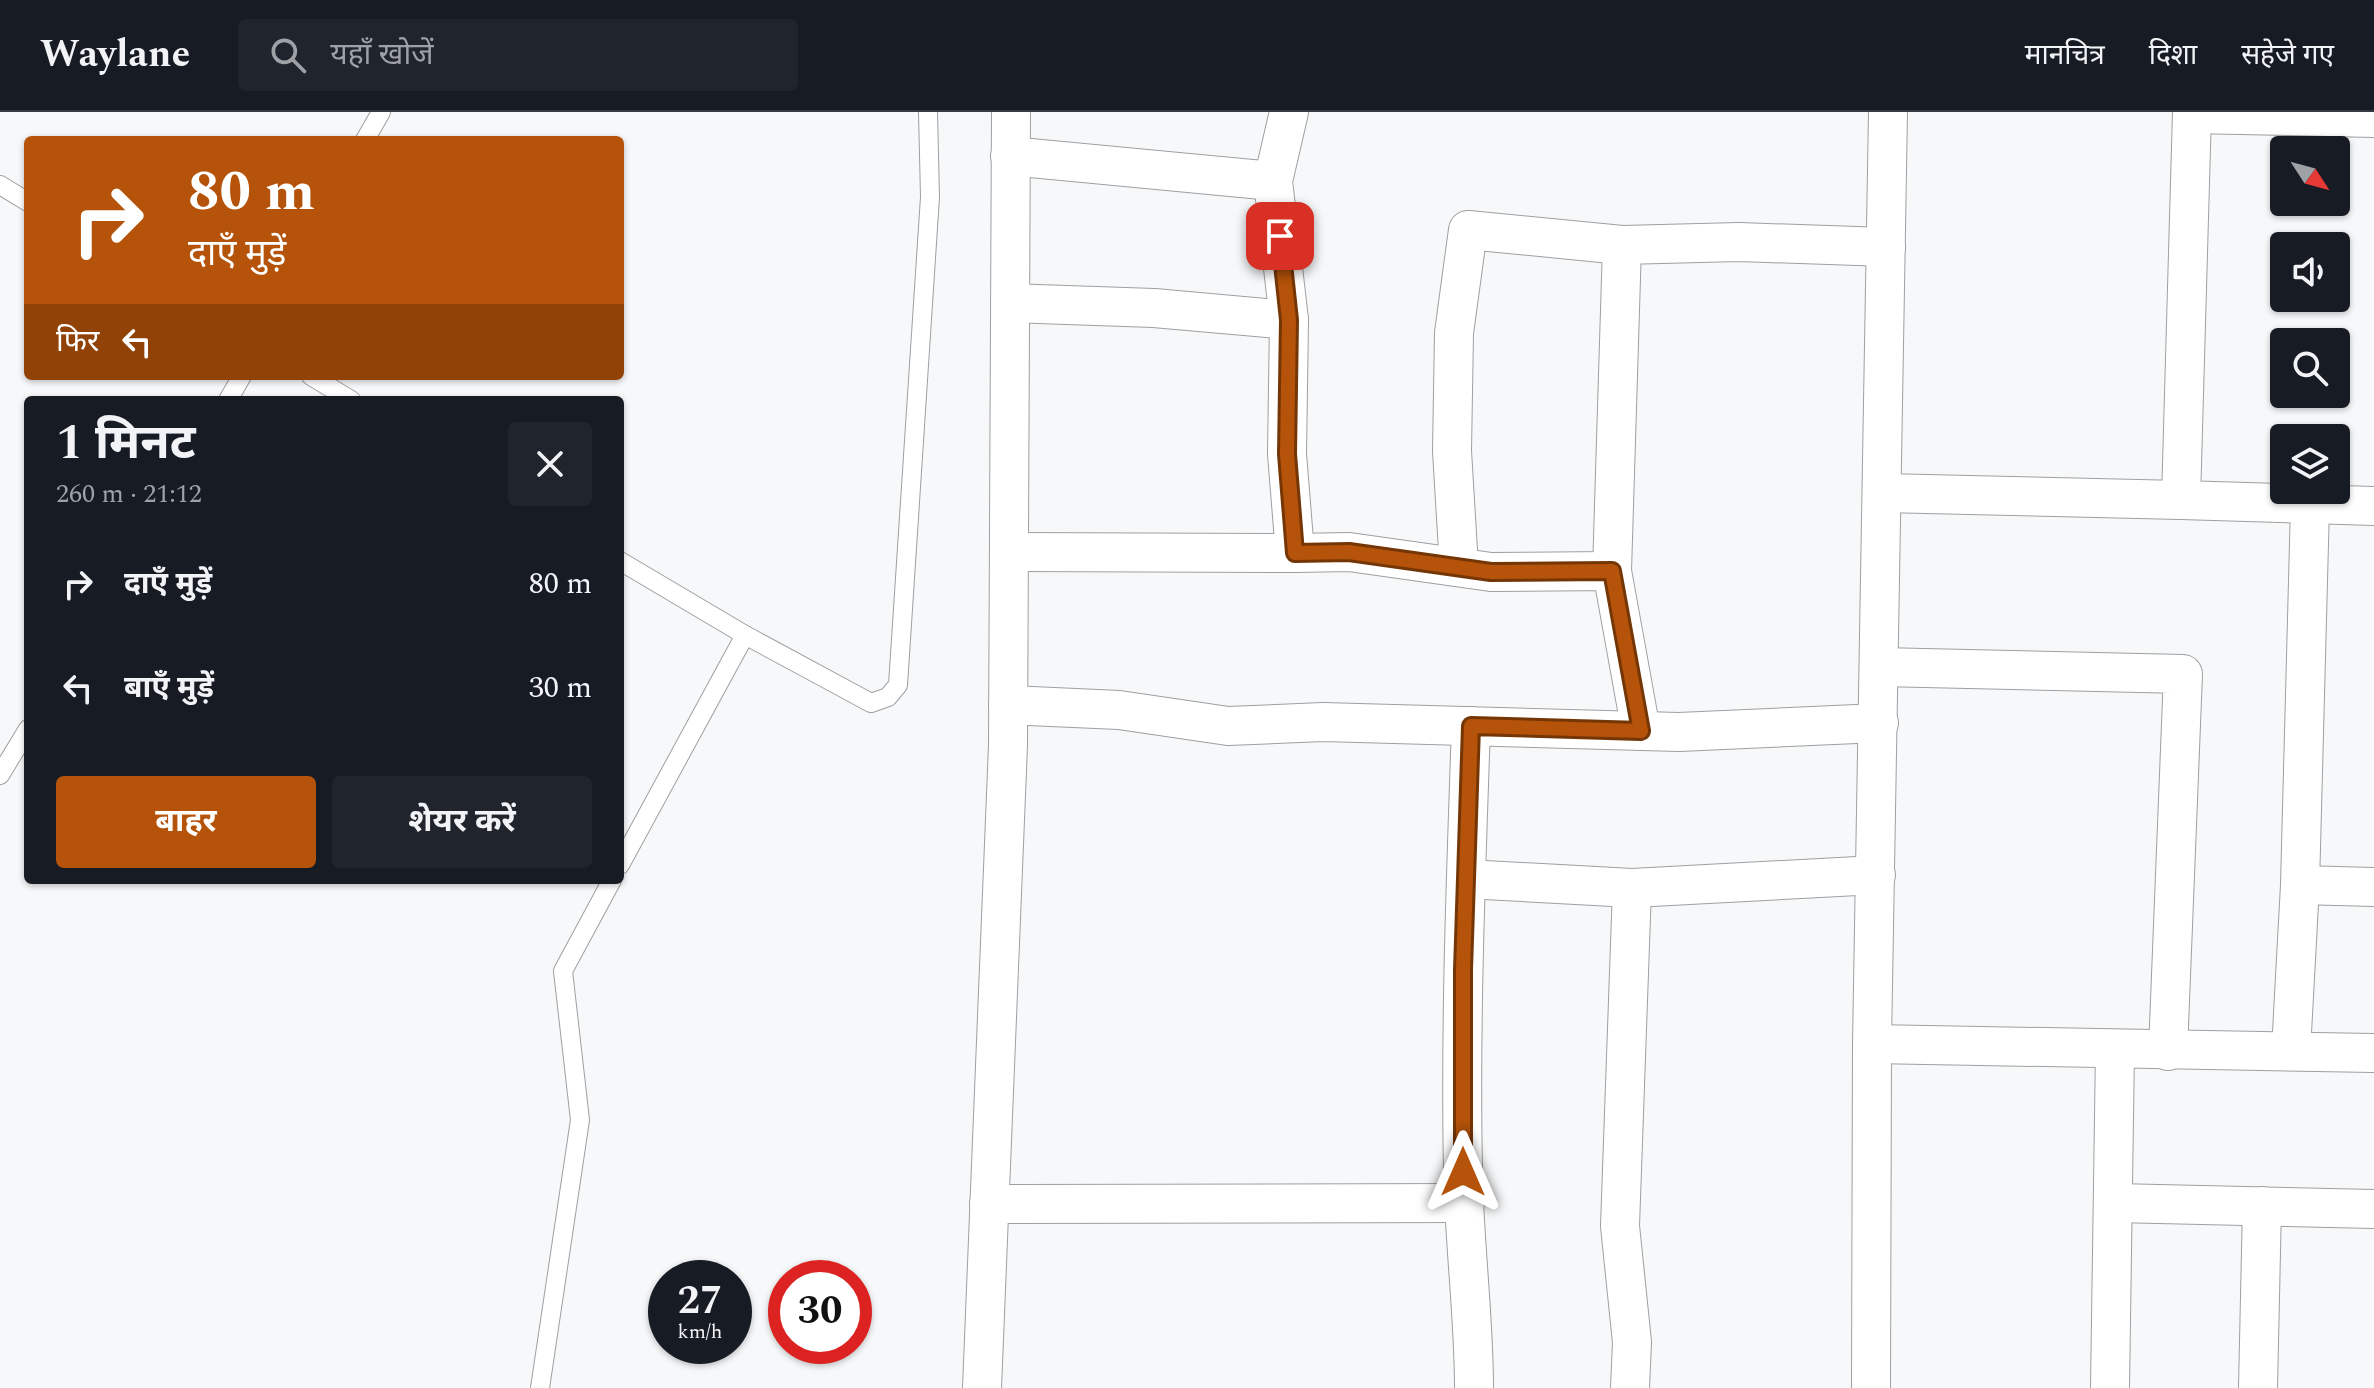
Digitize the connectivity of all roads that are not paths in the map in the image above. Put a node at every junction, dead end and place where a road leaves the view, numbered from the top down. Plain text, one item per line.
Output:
1 (381, 112) edge
2 (928, 112) edge
3 (1011, 112) edge
4 (1289, 112) edge
5 (1888, 112) edge
6 (2192, 113) edge
7 (2374, 118) edge
8 (367, 136) edge
9 (1010, 156) junction
10 (1273, 181) junction
11 (0, 185) edge
12 (24, 200) edge
13 (1622, 245) junction
14 (1886, 247) junction
15 (1010, 303) junction
16 (1289, 320) junction
17 (318, 380) edge
18 (344, 396) edge
19 (1883, 493) junction
20 (2181, 500) junction
21 (2310, 505) junction
22 (2374, 506) edge
23 (1009, 552) junction
24 (1295, 553) junction
25 (624, 563) edge
26 (1459, 567) junction
27 (1612, 571) junction
28 (745, 635) junction
29 (1880, 667) junction
30 (1008, 705) junction
31 (1879, 723) junction
32 (1471, 726) junction
33 (1641, 731) junction
34 (24, 736) edge
35 (0, 775) edge
36 (624, 858) edge
37 (1876, 875) junction
38 (1466, 879) junction
39 (610, 884) edge
40 (2300, 885) junction
41 (2374, 887) edge
42 (1632, 888) junction
43 (1872, 1044) junction
44 (2115, 1049) junction
45 (2168, 1051) junction
46 (2291, 1051) junction
47 (2374, 1053) edge
48 (1465, 1203) junction
49 (2115, 1203) junction
50 (989, 1204) junction
51 (2262, 1206) junction
52 (2374, 1209) edge
53 (540, 1388) edge
54 (982, 1388) edge
55 (1474, 1388) edge
56 (1630, 1388) edge
57 (1871, 1388) edge
58 (2110, 1388) edge
59 (2258, 1388) edge

1 - 8 lane
2 - 28 lane
3 - 9 street
4 - 10 street
5 - 14 street
6 - 7 street
6 - 20 street
9 - 10 street
9 - 15 street
10 - 16 street
11 - 12 lane
13 - 14 street
13 - 26 street
13 - 27 street
14 - 19 street
15 - 16 street
15 - 23 street
16 - 24 street
17 - 18 lane
19 - 20 street
19 - 29 street
20 - 21 street
21 - 22 street
21 - 40 street
23 - 24 street
23 - 30 street
24 - 26 street
25 - 28 lane
26 - 27 street
27 - 33 street
28 - 36 lane
29 - 31 street
29 - 45 street
30 - 32 street
30 - 50 street
31 - 33 street
31 - 37 street
32 - 33 street
32 - 38 street
34 - 35 lane
37 - 42 street
37 - 43 street
38 - 42 street
38 - 48 street
39 - 53 lane
40 - 41 street
40 - 46 street
42 - 56 street
43 - 44 street
43 - 57 street
44 - 45 street
44 - 49 street
45 - 46 street
46 - 47 street
48 - 50 street
48 - 55 street
49 - 51 street
49 - 58 street
50 - 54 street
51 - 52 street
51 - 59 street

